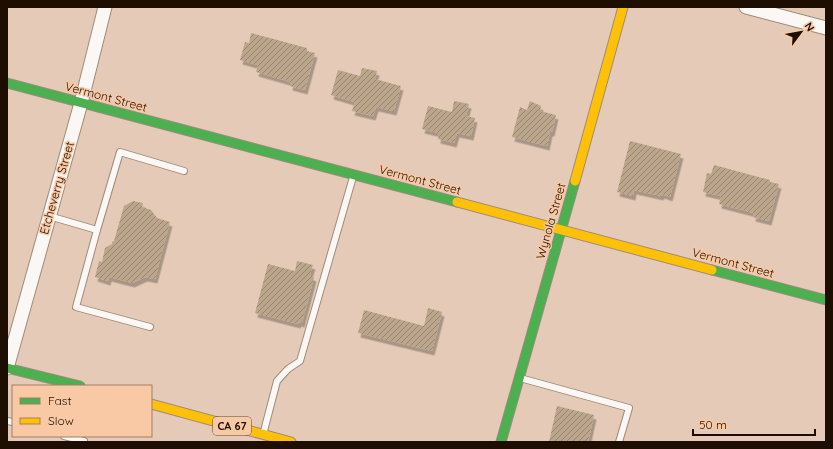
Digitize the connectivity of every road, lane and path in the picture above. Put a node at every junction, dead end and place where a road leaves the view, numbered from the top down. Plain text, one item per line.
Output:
1 (105, 7) edge
2 (623, 7) edge
3 (746, 7) edge
4 (826, 28) edge
5 (7, 83) edge
6 (81, 103) junction
7 (184, 171) dead end
8 (353, 175) junction
9 (49, 216) junction
10 (97, 230) junction
11 (561, 230) junction
12 (826, 300) edge
13 (150, 327) dead end
14 (7, 368) edge
15 (520, 378) junction
16 (76, 385) edge
17 (152, 404) edge
18 (264, 434) junction
19 (67, 437) edge
20 (84, 442) edge
21 (291, 442) edge
22 (501, 442) edge
23 (619, 442) edge

1 - 6 street, Etcheverry Street
2 - 11 street, Wynola Street
3 - 4 street
5 - 6 street, Vermont Street
6 - 8 street, Vermont Street
6 - 9 street, Etcheverry Street
7 - 10 lane
8 - 11 street, Vermont Street
8 - 18 lane
9 - 10 lane
9 - 14 street, Etcheverry Street
10 - 13 lane
11 - 12 street, Vermont Street
11 - 15 street, Wynola Street
14 - 16 street
15 - 22 street, Wynola Street
15 - 23 lane
17 - 18 street, CA 67
18 - 21 street, CA 67
19 - 20 lane

